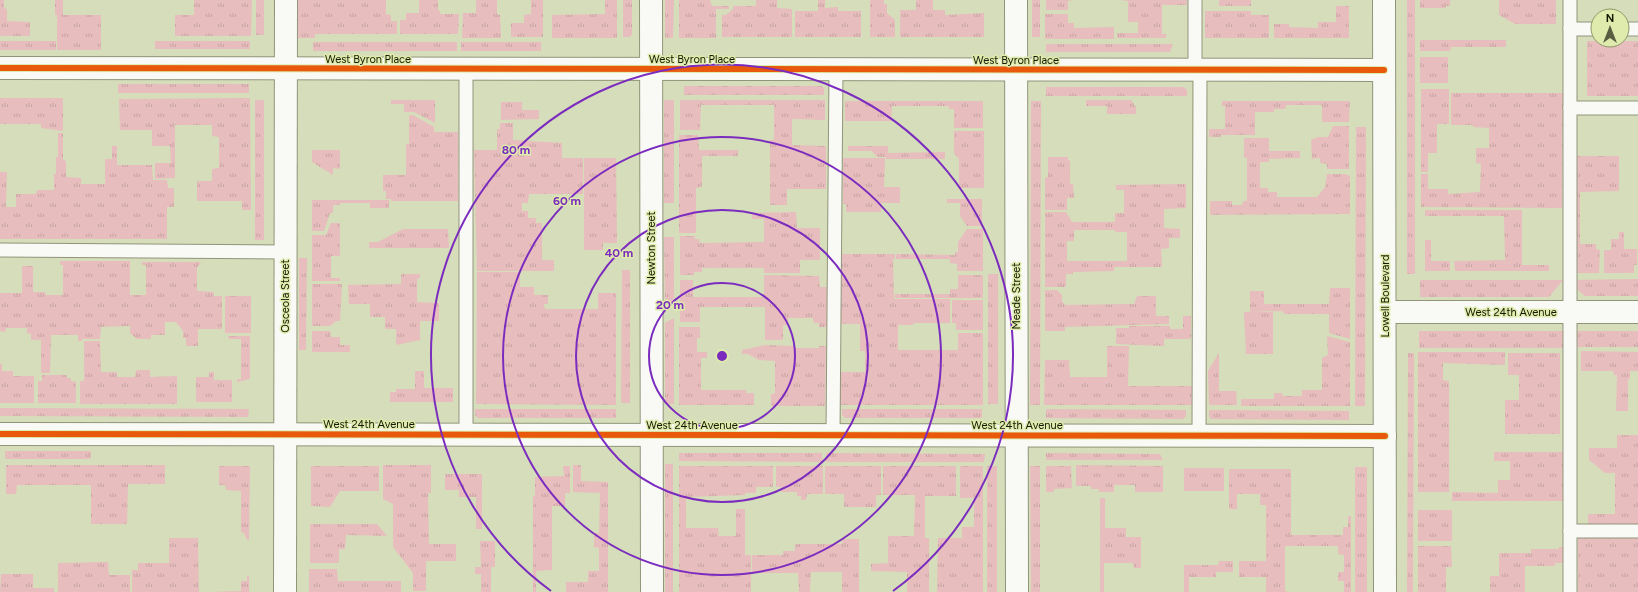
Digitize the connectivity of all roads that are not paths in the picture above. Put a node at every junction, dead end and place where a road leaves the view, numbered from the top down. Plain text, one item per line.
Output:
1 (286, 0) edge
2 (651, 0) edge
3 (1016, 0) edge
4 (1195, 0) edge
5 (1384, 0) edge
6 (1570, 0) edge
7 (1570, 29) junction
8 (1590, 29) edge
9 (0, 68) edge
10 (286, 69) junction
11 (466, 69) junction
12 (651, 69) junction
13 (836, 69) junction
14 (1016, 70) junction
15 (1197, 70) junction
16 (1384, 70) junction
17 (1570, 108) junction
18 (1638, 108) edge
19 (0, 250) edge
20 (286, 252) junction
21 (1385, 312) junction
22 (1570, 312) junction
23 (1638, 312) edge
24 (0, 434) edge
25 (286, 434) junction
26 (466, 434) junction
27 (652, 435) junction
28 (833, 435) junction
29 (1016, 435) junction
30 (1199, 436) junction
31 (1385, 436) junction
32 (1570, 531) junction
33 (1638, 531) edge
34 (285, 592) edge
35 (652, 592) edge
36 (1016, 592) edge
37 (1385, 592) edge
38 (1570, 592) edge

1 - 10 street, Osceola Street
2 - 12 street, Newton Street
3 - 14 street, Meade Street
4 - 15 lane
5 - 16 street, Lowell Boulevard
6 - 7 lane
7 - 8 lane
7 - 17 lane
9 - 10 street, West Byron Place
10 - 11 street, West Byron Place
10 - 20 street, Osceola Street
11 - 12 street, West Byron Place
11 - 26 lane
12 - 13 street, West Byron Place
12 - 27 street, Newton Street
13 - 14 street, West Byron Place
13 - 28 lane
14 - 15 street, West Byron Place
14 - 29 street, Meade Street
15 - 16 street, West Byron Place
15 - 30 lane
16 - 21 street, Lowell Boulevard
17 - 18 lane
17 - 22 lane
19 - 20 lane
20 - 25 street, Osceola Street
21 - 22 street, West 24th Avenue
21 - 31 street, Lowell Boulevard
22 - 23 street, West 24th Avenue
22 - 32 lane
24 - 25 street, West 24th Avenue
25 - 26 street, West 24th Avenue
25 - 34 street, Osceola Street
26 - 27 street, West 24th Avenue
27 - 28 street, West 24th Avenue
27 - 35 street, Newton Street
28 - 29 street, West 24th Avenue
29 - 30 street, West 24th Avenue
29 - 36 street, Meade Street
30 - 31 street, West 24th Avenue
31 - 37 street, Lowell Boulevard
32 - 33 lane
32 - 38 lane

